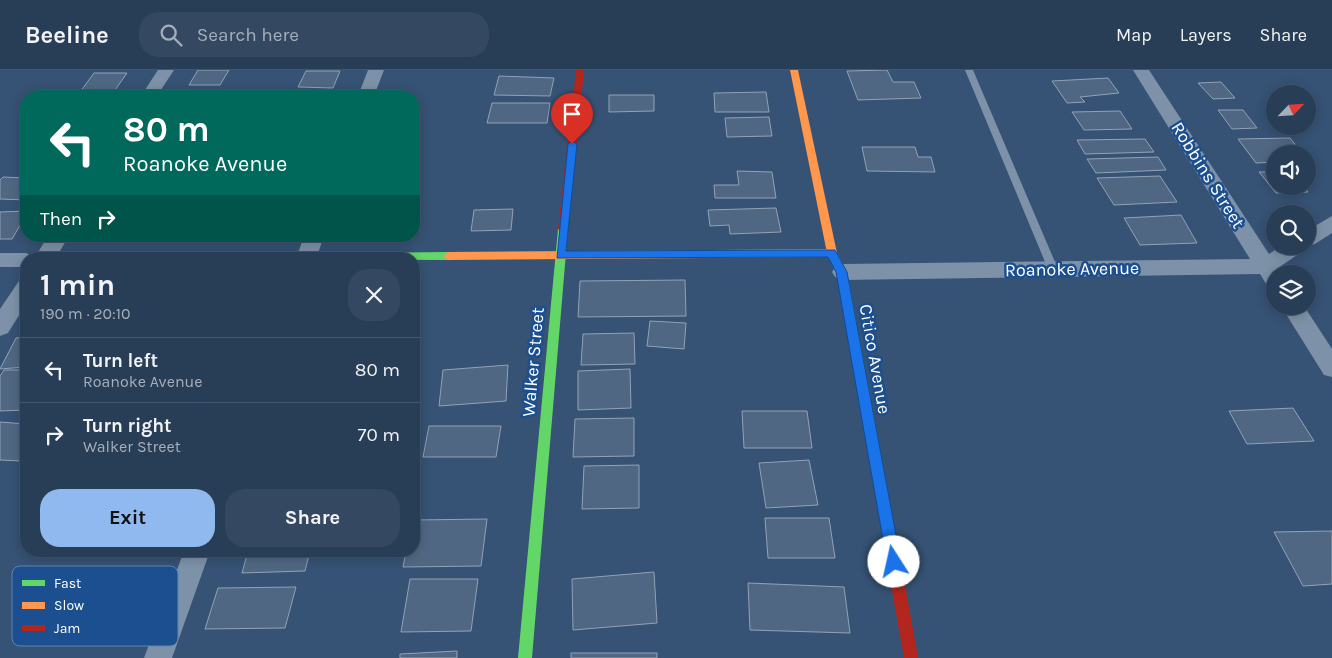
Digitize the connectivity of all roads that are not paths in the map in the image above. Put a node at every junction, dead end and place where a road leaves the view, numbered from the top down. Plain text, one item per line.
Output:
1 (166, 70) edge
2 (376, 70) edge
3 (580, 70) edge
4 (794, 70) edge
5 (969, 70) edge
6 (1141, 70) edge
7 (153, 90) edge
8 (368, 90) edge
9 (1332, 224) edge
10 (1316, 234) edge
11 (832, 253) junction
12 (560, 255) junction
13 (1287, 255) edge
14 (420, 257) edge
15 (0, 260) edge
16 (20, 260) edge
17 (1278, 265) edge
18 (1266, 267) edge
19 (1053, 269) junction
20 (842, 272) junction
21 (1266, 273) edge
22 (20, 296) edge
23 (1298, 315) edge
24 (0, 327) edge
25 (1332, 368) edge
26 (196, 557) edge
27 (178, 604) edge
28 (162, 646) edge
29 (158, 658) edge
30 (525, 658) edge
31 (911, 658) edge

1 - 7 street
2 - 8 street
3 - 12 street, Walker Street
4 - 11 street, Citico Avenue
5 - 19 lane
6 - 18 street, Robbins Street
9 - 10 street
11 - 12 street
11 - 20 street, Citico Avenue
12 - 14 street
12 - 30 street, Walker Street
13 - 17 street
15 - 16 street
19 - 20 street, Roanoke Avenue
19 - 21 street, Roanoke Avenue
20 - 31 street, Citico Avenue
22 - 24 street
23 - 25 street
26 - 27 street
28 - 29 street

